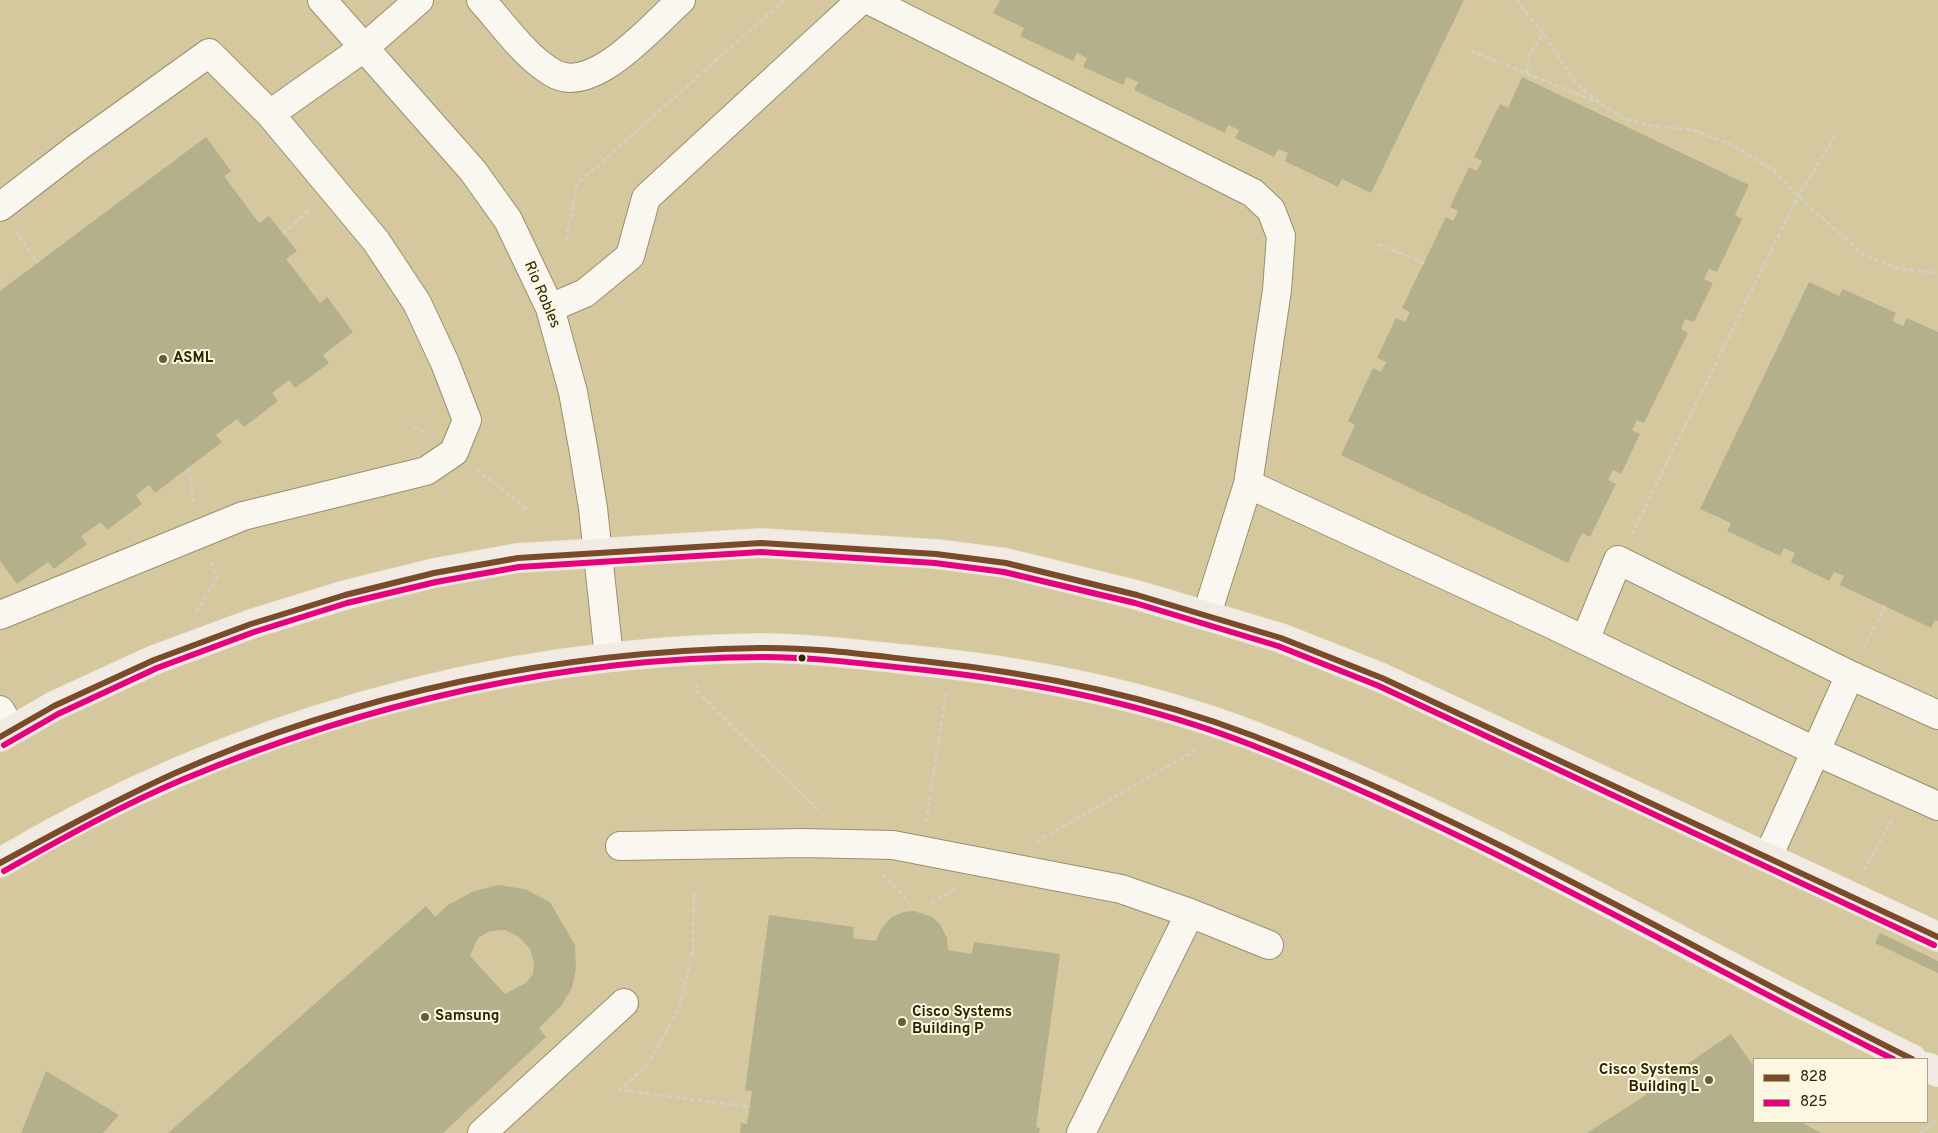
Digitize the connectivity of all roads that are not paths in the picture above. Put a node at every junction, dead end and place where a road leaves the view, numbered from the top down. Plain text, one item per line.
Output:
1 (322, 0) edge
2 (418, 0) edge
3 (481, 0) edge
4 (681, 0) edge
5 (861, 0) edge
6 (869, 0) edge
7 (365, 46) junction
8 (270, 114) junction
9 (5, 215) edge
10 (550, 308) junction
11 (1248, 484) junction
12 (597, 551) junction
13 (1208, 614) junction
14 (0, 615) edge
15 (1585, 640) junction
16 (609, 657) junction
17 (1850, 675) junction
18 (1938, 715) edge
19 (4, 726) edge
20 (1816, 751) junction
21 (1938, 806) edge
22 (620, 846) dead end
23 (1768, 857) junction
24 (0, 863) edge
25 (1190, 914) junction
26 (1938, 937) edge
27 (1269, 945) dead end
28 (624, 1003) dead end
29 (1910, 1058) edge
30 (482, 1133) edge
31 (1081, 1133) edge

1 - 7 street, Rio Robles
2 - 7 street
3 - 4 street
5 - 10 street
6 - 11 street
7 - 8 street
7 - 10 street, Rio Robles
8 - 9 street
8 - 14 street
10 - 12 street, Rio Robles
11 - 13 street
11 - 15 street
12 - 13 main road
12 - 16 street, Rio Robles
12 - 19 main road
13 - 23 main road
15 - 17 street
15 - 20 street
16 - 24 main road
16 - 29 main road
17 - 18 street
17 - 20 street
20 - 21 street
20 - 23 street
22 - 25 street
23 - 26 main road
25 - 27 street
25 - 31 street
28 - 30 street

